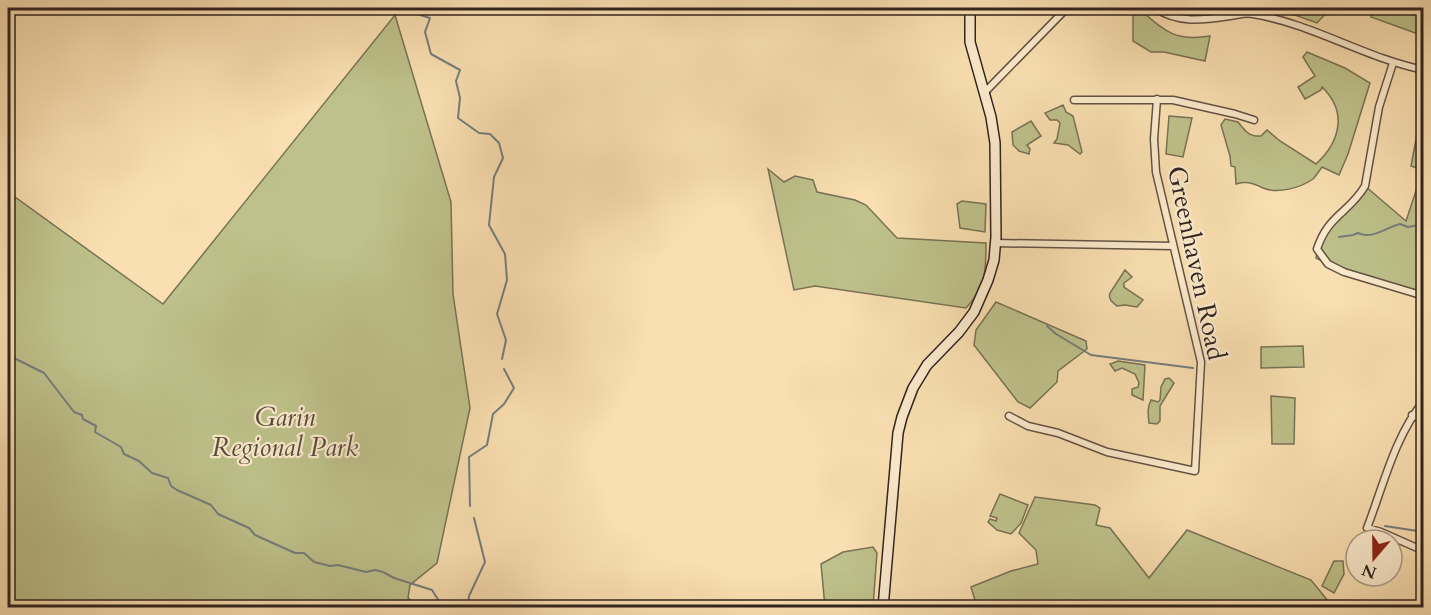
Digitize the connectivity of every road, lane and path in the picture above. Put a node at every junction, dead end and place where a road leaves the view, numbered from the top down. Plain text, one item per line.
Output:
1 (970, 8) edge
2 (1067, 8) edge
3 (1155, 8) edge
4 (1393, 63) junction
5 (1424, 70) edge
6 (984, 93) junction
7 (1157, 99) junction
8 (1074, 100) dead end
9 (1254, 120) dead end
10 (996, 243) junction
11 (1173, 246) junction
12 (1424, 296) edge
13 (1424, 401) edge
14 (1412, 415) junction
15 (1009, 416) dead end
16 (1424, 420) edge
17 (1424, 551) edge
18 (883, 608) edge

1 - 6 main road
2 - 6 street
3 - 4 street
4 - 5 street
4 - 12 street
6 - 10 main road
7 - 8 street
7 - 9 street
7 - 11 street, Greenhaven Road
10 - 11 street
10 - 18 main road
11 - 15 street, Greenhaven Road
13 - 14 street
14 - 16 street
14 - 17 street

